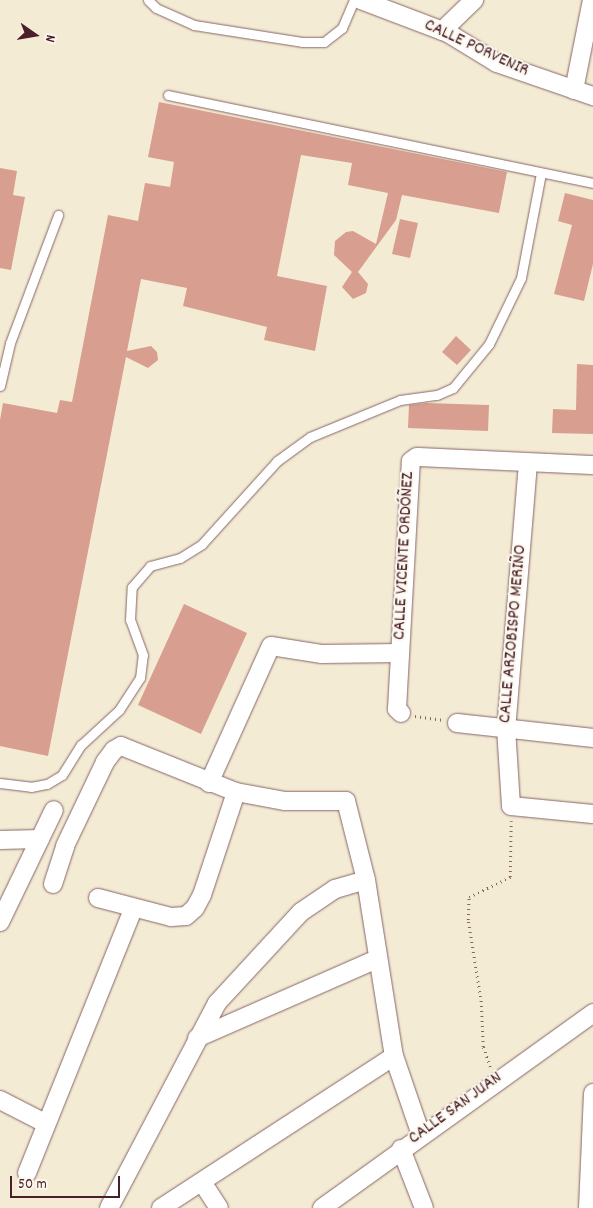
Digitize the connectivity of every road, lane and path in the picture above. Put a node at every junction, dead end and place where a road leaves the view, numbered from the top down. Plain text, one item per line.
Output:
1 (148, 0) edge
2 (354, 0) edge
3 (361, 0) edge
4 (474, 0) edge
5 (592, 0) edge
6 (442, 31) junction
7 (574, 90) junction
8 (168, 95) dead end
9 (593, 96) edge
10 (541, 172) junction
11 (593, 184) edge
12 (58, 215) dead end
13 (0, 339) edge
14 (10, 343) junction
15 (0, 386) edge
16 (528, 463) junction
17 (593, 465) edge
18 (400, 652) junction
19 (401, 713) joint
20 (457, 723) joint
21 (506, 728) junction
22 (593, 738) edge
23 (0, 783) edge
24 (209, 783) junction
25 (236, 792) junction
26 (511, 806) junction
27 (54, 810) dead end
28 (593, 814) edge
29 (0, 840) edge
30 (40, 840) junction
31 (366, 880) junction
32 (53, 884) dead end
33 (98, 898) dead end
34 (134, 908) junction
35 (0, 922) edge
36 (377, 959) junction
37 (593, 1013) edge
38 (197, 1038) junction
39 (394, 1056) junction
40 (495, 1081) junction
41 (593, 1093) edge
42 (0, 1100) edge
43 (593, 1117) edge
44 (45, 1123) junction
45 (421, 1135) junction
46 (401, 1149) junction
47 (27, 1173) dead end
48 (202, 1182) junction
49 (109, 1208) edge
50 (161, 1208) edge
51 (219, 1208) edge
52 (322, 1208) edge
53 (424, 1208) edge
54 (588, 1208) edge

1 - 2 lane
3 - 6 street, CALLE PORVENIR
4 - 6 street
5 - 7 street
6 - 7 street, CALLE PORVENIR
7 - 9 street, CALLE PORVENIR
8 - 10 lane
10 - 11 lane
10 - 23 lane
12 - 14 lane
13 - 14 lane
14 - 15 lane
16 - 17 street, CALLE VICENTE ORDÓÑEZ
16 - 18 street, CALLE VICENTE ORDÓÑEZ
16 - 21 street, CALLE ARZOBISPO MERIÑO
18 - 19 street, CALLE VICENTE ORDÓÑEZ
18 - 24 street
19 - 20 path
20 - 21 street
21 - 22 street
21 - 26 street, CALLE ARZOBISPO MERIÑO
24 - 25 street
24 - 32 street
25 - 31 street
25 - 34 street
26 - 28 street
26 - 40 path
27 - 30 street
29 - 30 street
30 - 35 street
31 - 36 street
31 - 38 street
33 - 34 street
34 - 44 street
36 - 38 street
36 - 39 street
37 - 40 street, CALLE SAN JUAN
38 - 49 street
39 - 45 street
39 - 48 street
40 - 45 street, CALLE SAN JUAN
41 - 43 street
42 - 44 street
43 - 54 street
44 - 47 street
45 - 46 street, CALLE SAN JUAN
46 - 52 street, CALLE SAN JUAN
46 - 53 street
48 - 50 street
48 - 51 street

